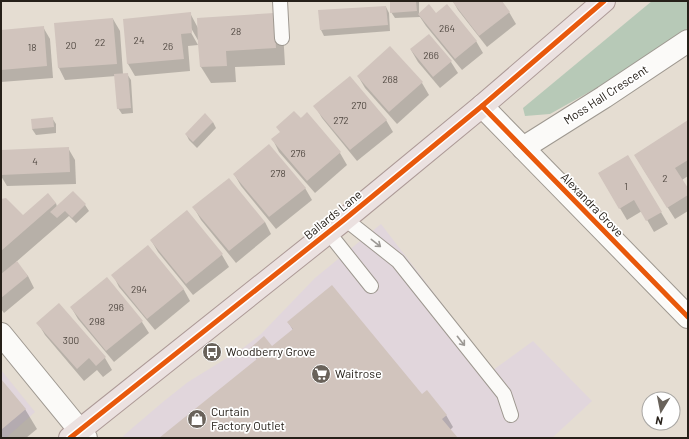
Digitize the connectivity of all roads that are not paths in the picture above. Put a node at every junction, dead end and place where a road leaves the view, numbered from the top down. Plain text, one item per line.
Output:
1 (280, 1) edge
2 (600, 2) edge
3 (282, 38) dead end
4 (688, 41) edge
5 (482, 106) junction
6 (523, 148) junction
7 (345, 219) junction
8 (328, 232) junction
9 (371, 286) dead end
10 (688, 317) edge
11 (1, 334) edge
12 (510, 414) dead end
13 (78, 435) edge

1 - 3 lane
2 - 5 main road, Ballards Lane
4 - 6 street, Moss Hall Crescent
5 - 6 street, Alexandra Grove
5 - 7 main road, Ballards Lane
6 - 10 street, Alexandra Grove
7 - 8 main road, Ballards Lane
7 -> 12 lane
8 - 9 lane
8 - 13 main road, Ballards Lane
11 - 13 street

